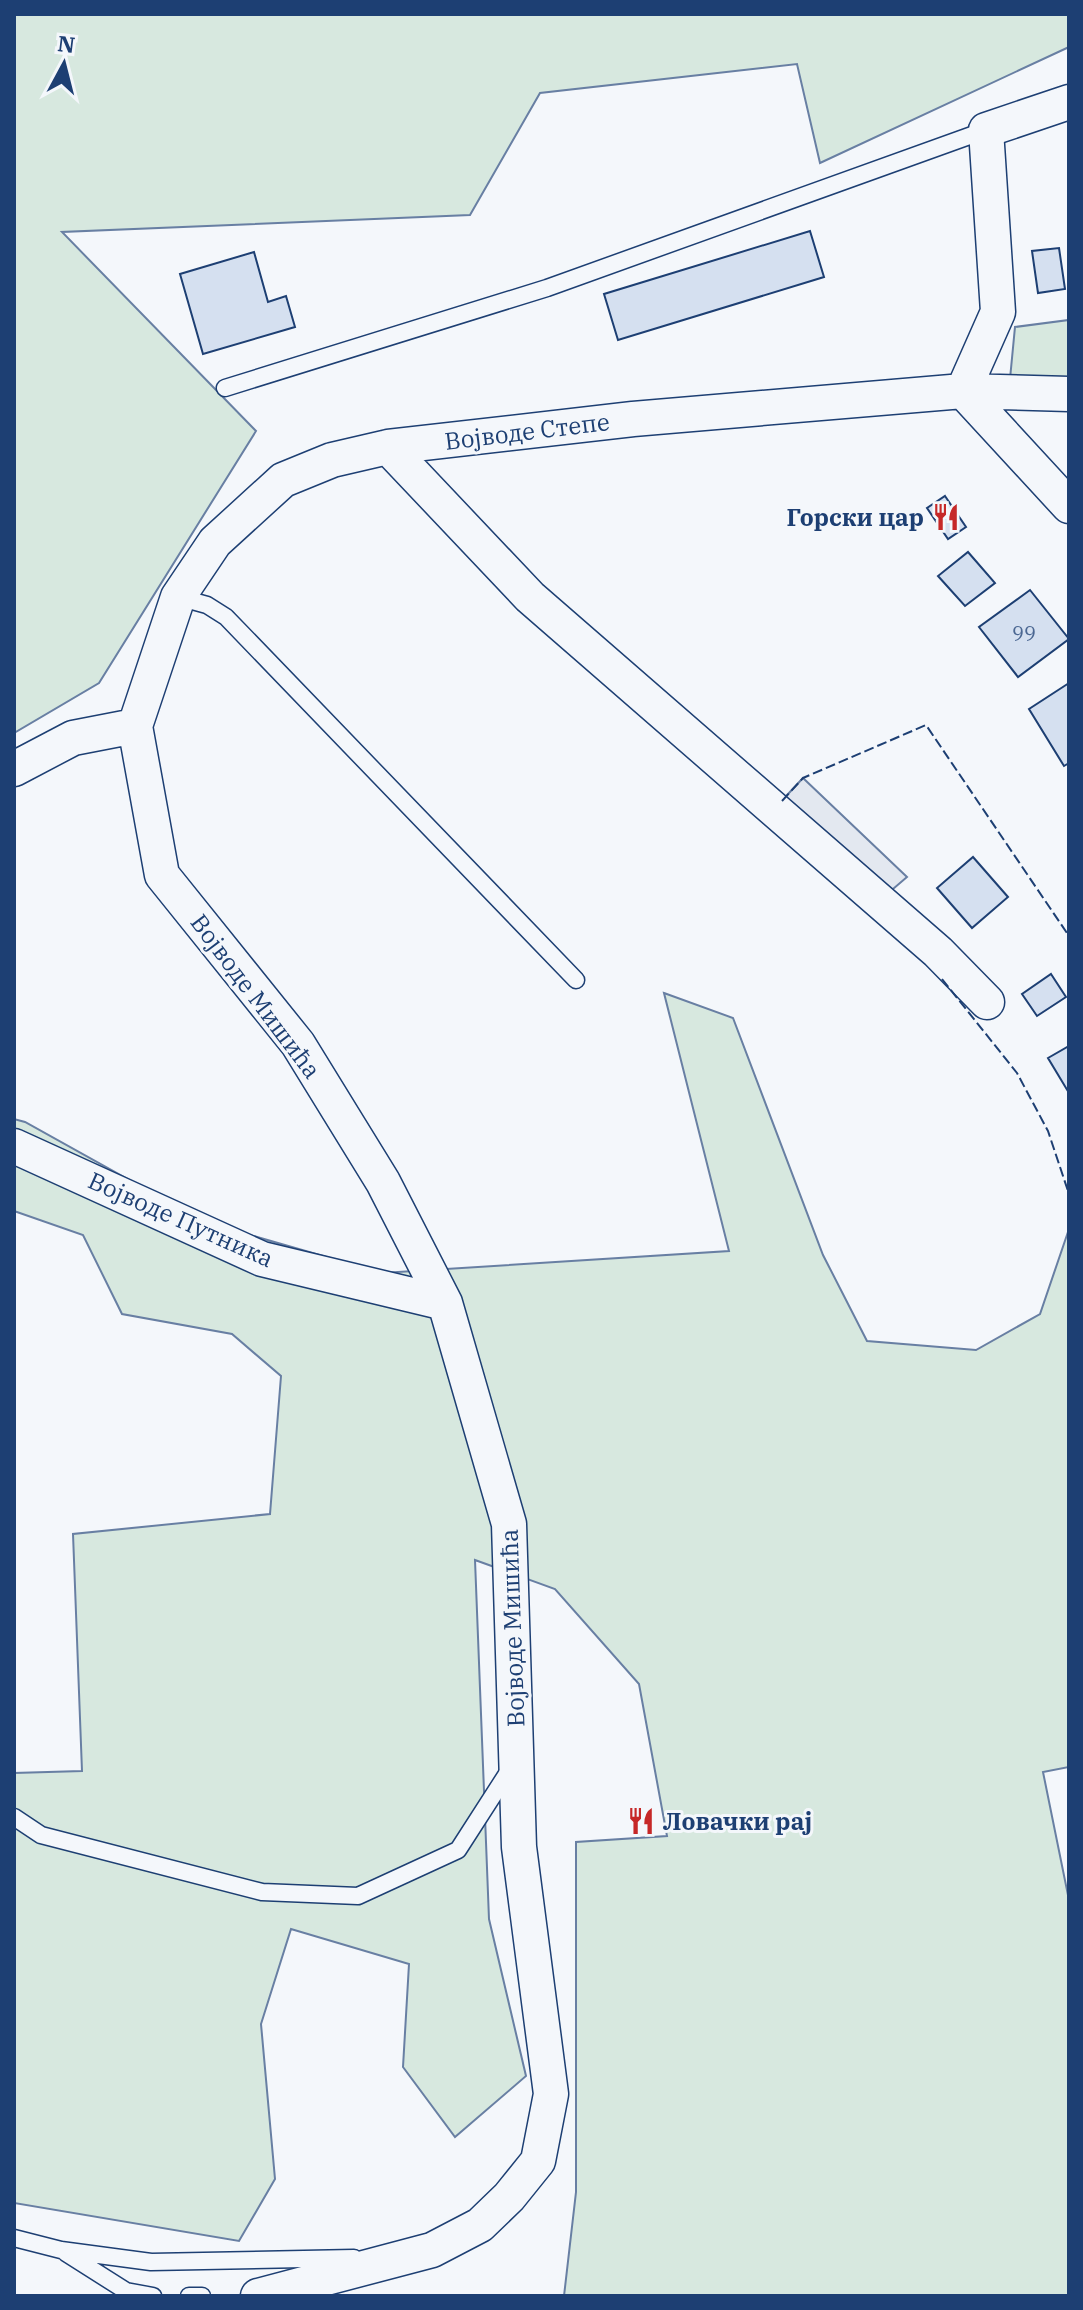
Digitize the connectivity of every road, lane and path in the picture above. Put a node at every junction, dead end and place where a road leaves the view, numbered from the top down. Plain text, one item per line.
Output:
1 (1069, 102) edge
2 (986, 130) junction
3 (225, 388) dead end
4 (963, 391) junction
5 (1069, 394) edge
6 (388, 447) junction
7 (1069, 506) edge
8 (178, 597) junction
9 (135, 726) junction
10 (14, 769) edge
11 (576, 980) dead end
12 (987, 1002) dead end
13 (14, 1146) edge
14 (445, 1303) junction
15 (517, 1758) junction
16 (14, 1817) edge
17 (14, 2238) edge
18 (61, 2250) junction
19 (400, 2258) junction
20 (153, 2296) edge
21 (189, 2296) edge
22 (202, 2296) edge
23 (258, 2296) edge

1 - 2 street
2 - 3 lane
2 - 4 street
4 - 5 street, Војводе Степе
4 - 6 street, Војводе Степе
4 - 7 street
6 - 8 street, Војводе Степе
6 - 12 street
8 - 9 street, Војводе Степе
8 - 11 lane
9 - 10 street
9 - 14 street, Војводе Мишића
13 - 14 street, Војводе Путника
14 - 15 street, Војводе Мишића
15 - 16 lane
15 - 19 street, Војводе Мишића
17 - 18 lane
18 - 19 lane
18 - 20 lane
19 - 23 street, Војводе Мишића
21 - 22 lane

